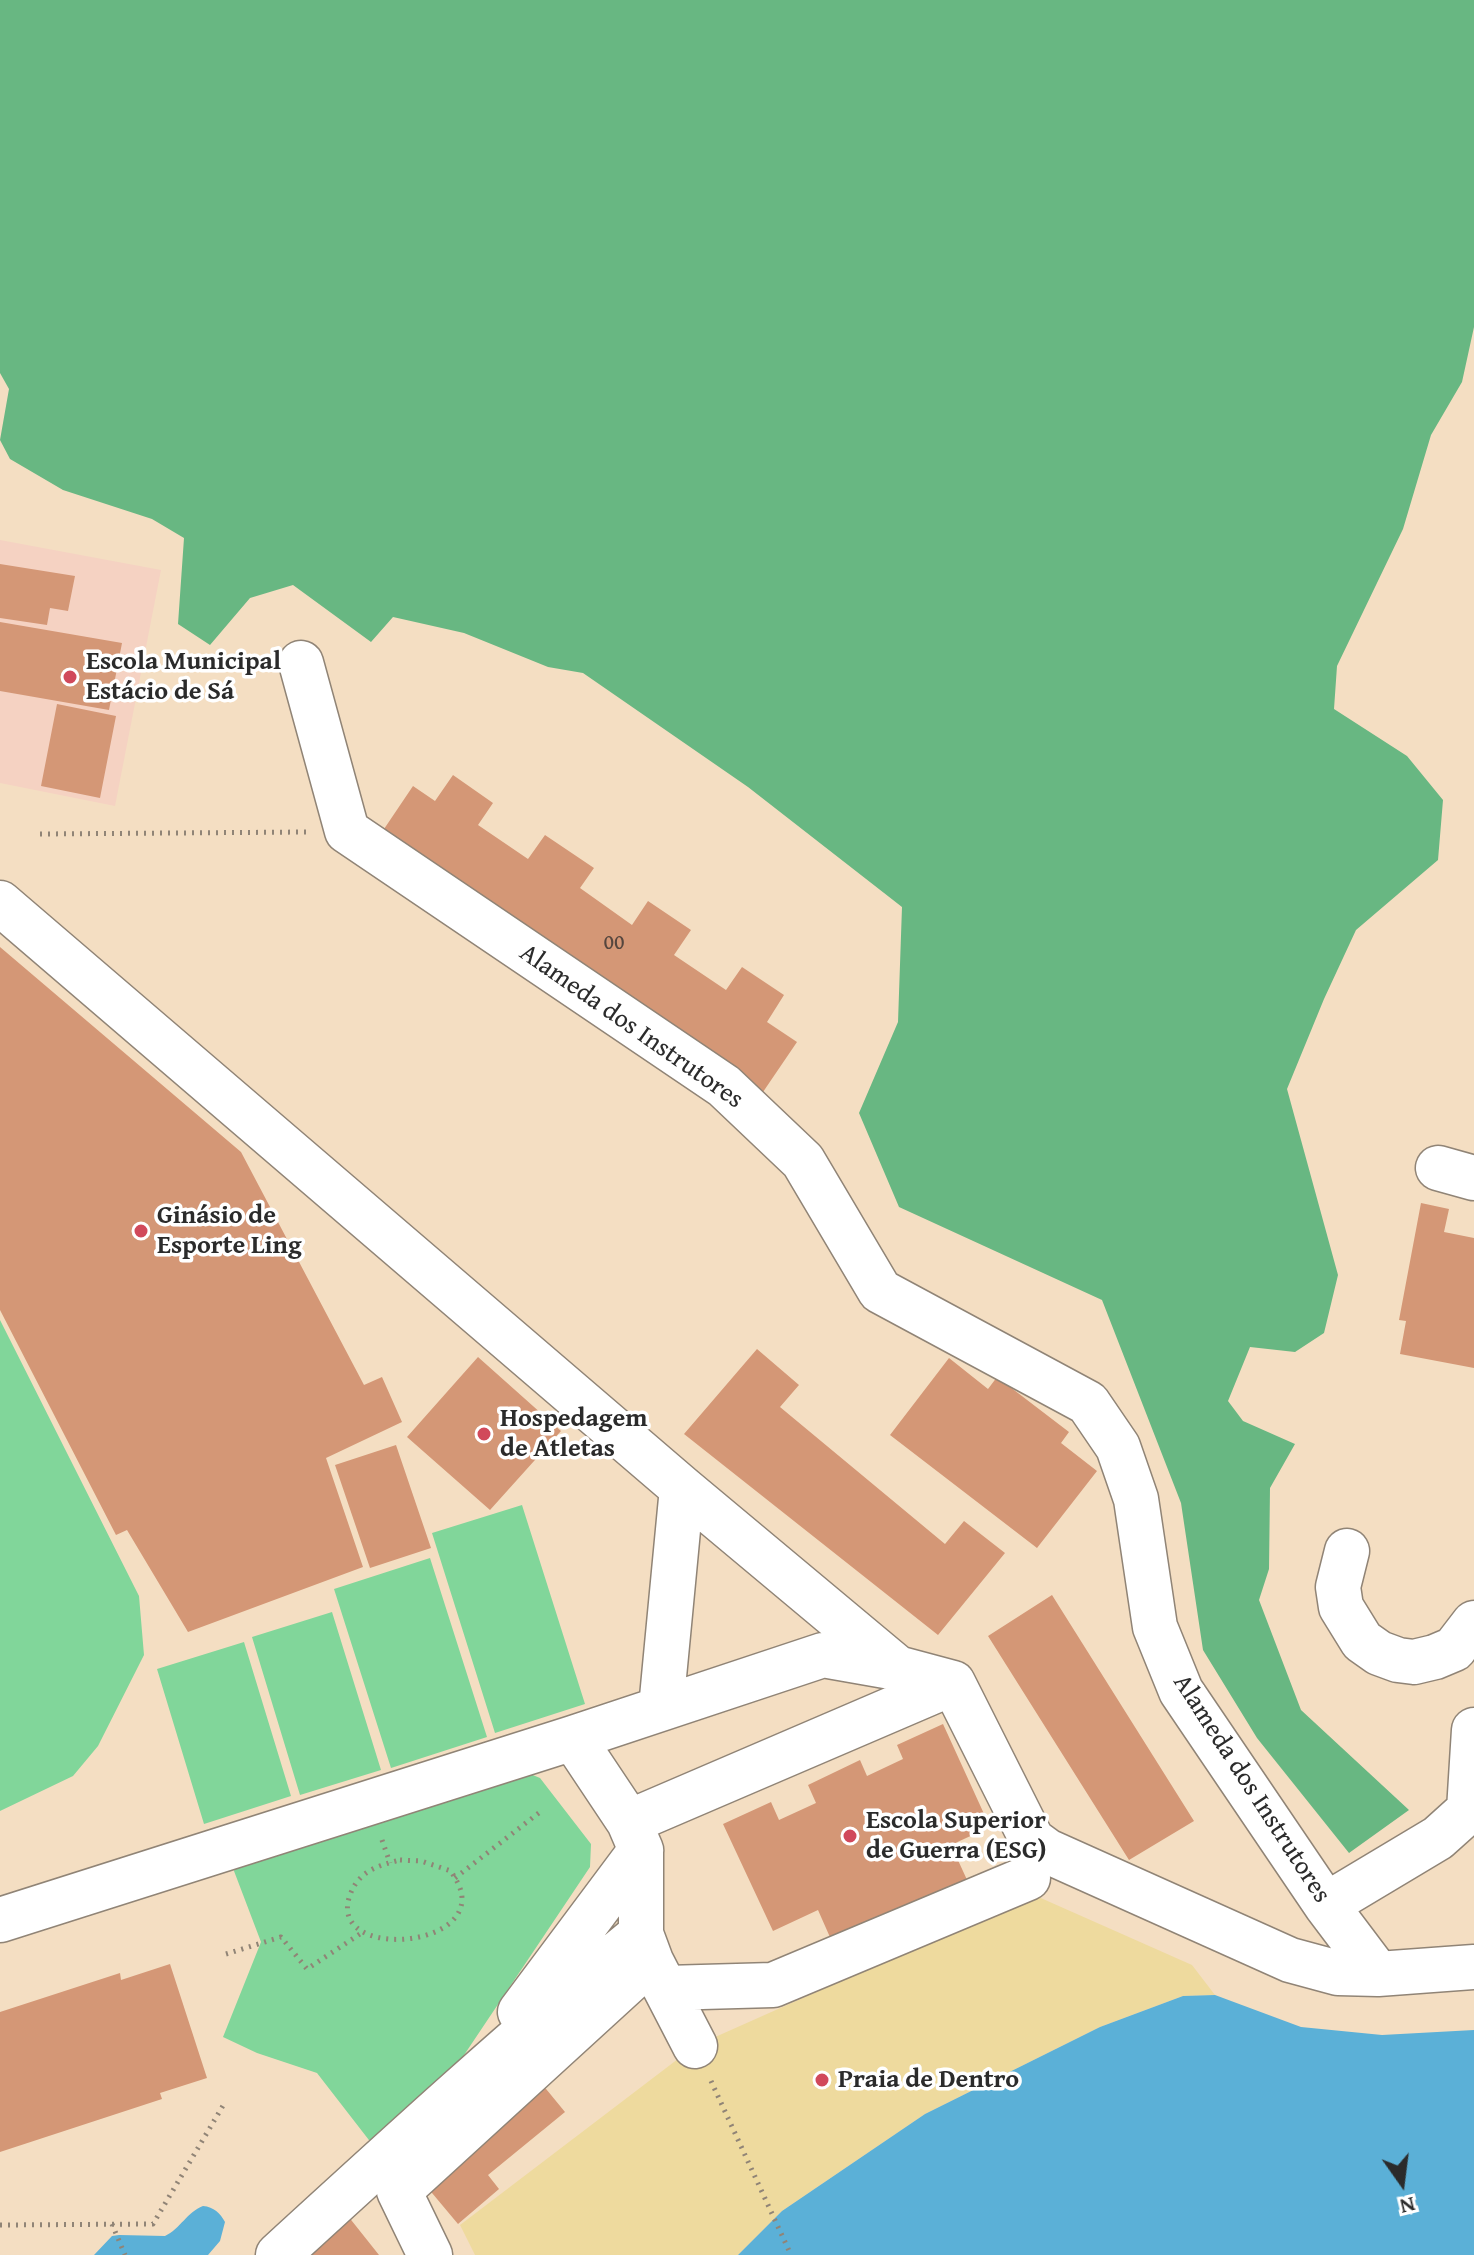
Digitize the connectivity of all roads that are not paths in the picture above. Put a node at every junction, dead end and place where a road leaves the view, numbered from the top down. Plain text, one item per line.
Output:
1 (301, 663) dead end
2 (0, 903) edge
3 (682, 1488) junction
4 (1347, 1551) dead end
5 (1474, 1623) edge
6 (897, 1668) junction
7 (953, 1683) junction
8 (661, 1708) junction
9 (1474, 1730) edge
10 (573, 1738) junction
11 (635, 1836) junction
12 (1028, 1878) dead end
13 (1326, 1905) junction
14 (0, 1920) edge
15 (653, 1961) junction
16 (1474, 1967) edge
17 (1378, 1974) junction
18 (695, 2046) road end
19 (465, 2084) junction
20 (278, 2255) edge
21 (430, 2255) edge

1 - 13 street, Alameda dos Instrutores
2 - 3 street
3 - 6 street
3 - 8 street
4 - 5 street
6 - 7 street
6 - 8 street
7 - 11 street
7 - 17 street
8 - 10 street
9 - 13 street
10 - 11 street
10 - 14 street
11 - 15 street
11 - 19 street
12 - 15 street
13 - 17 street, Alameda dos Instrutores
15 - 18 street
15 - 19 street
15 - 21 street
16 - 17 street
19 - 20 street

